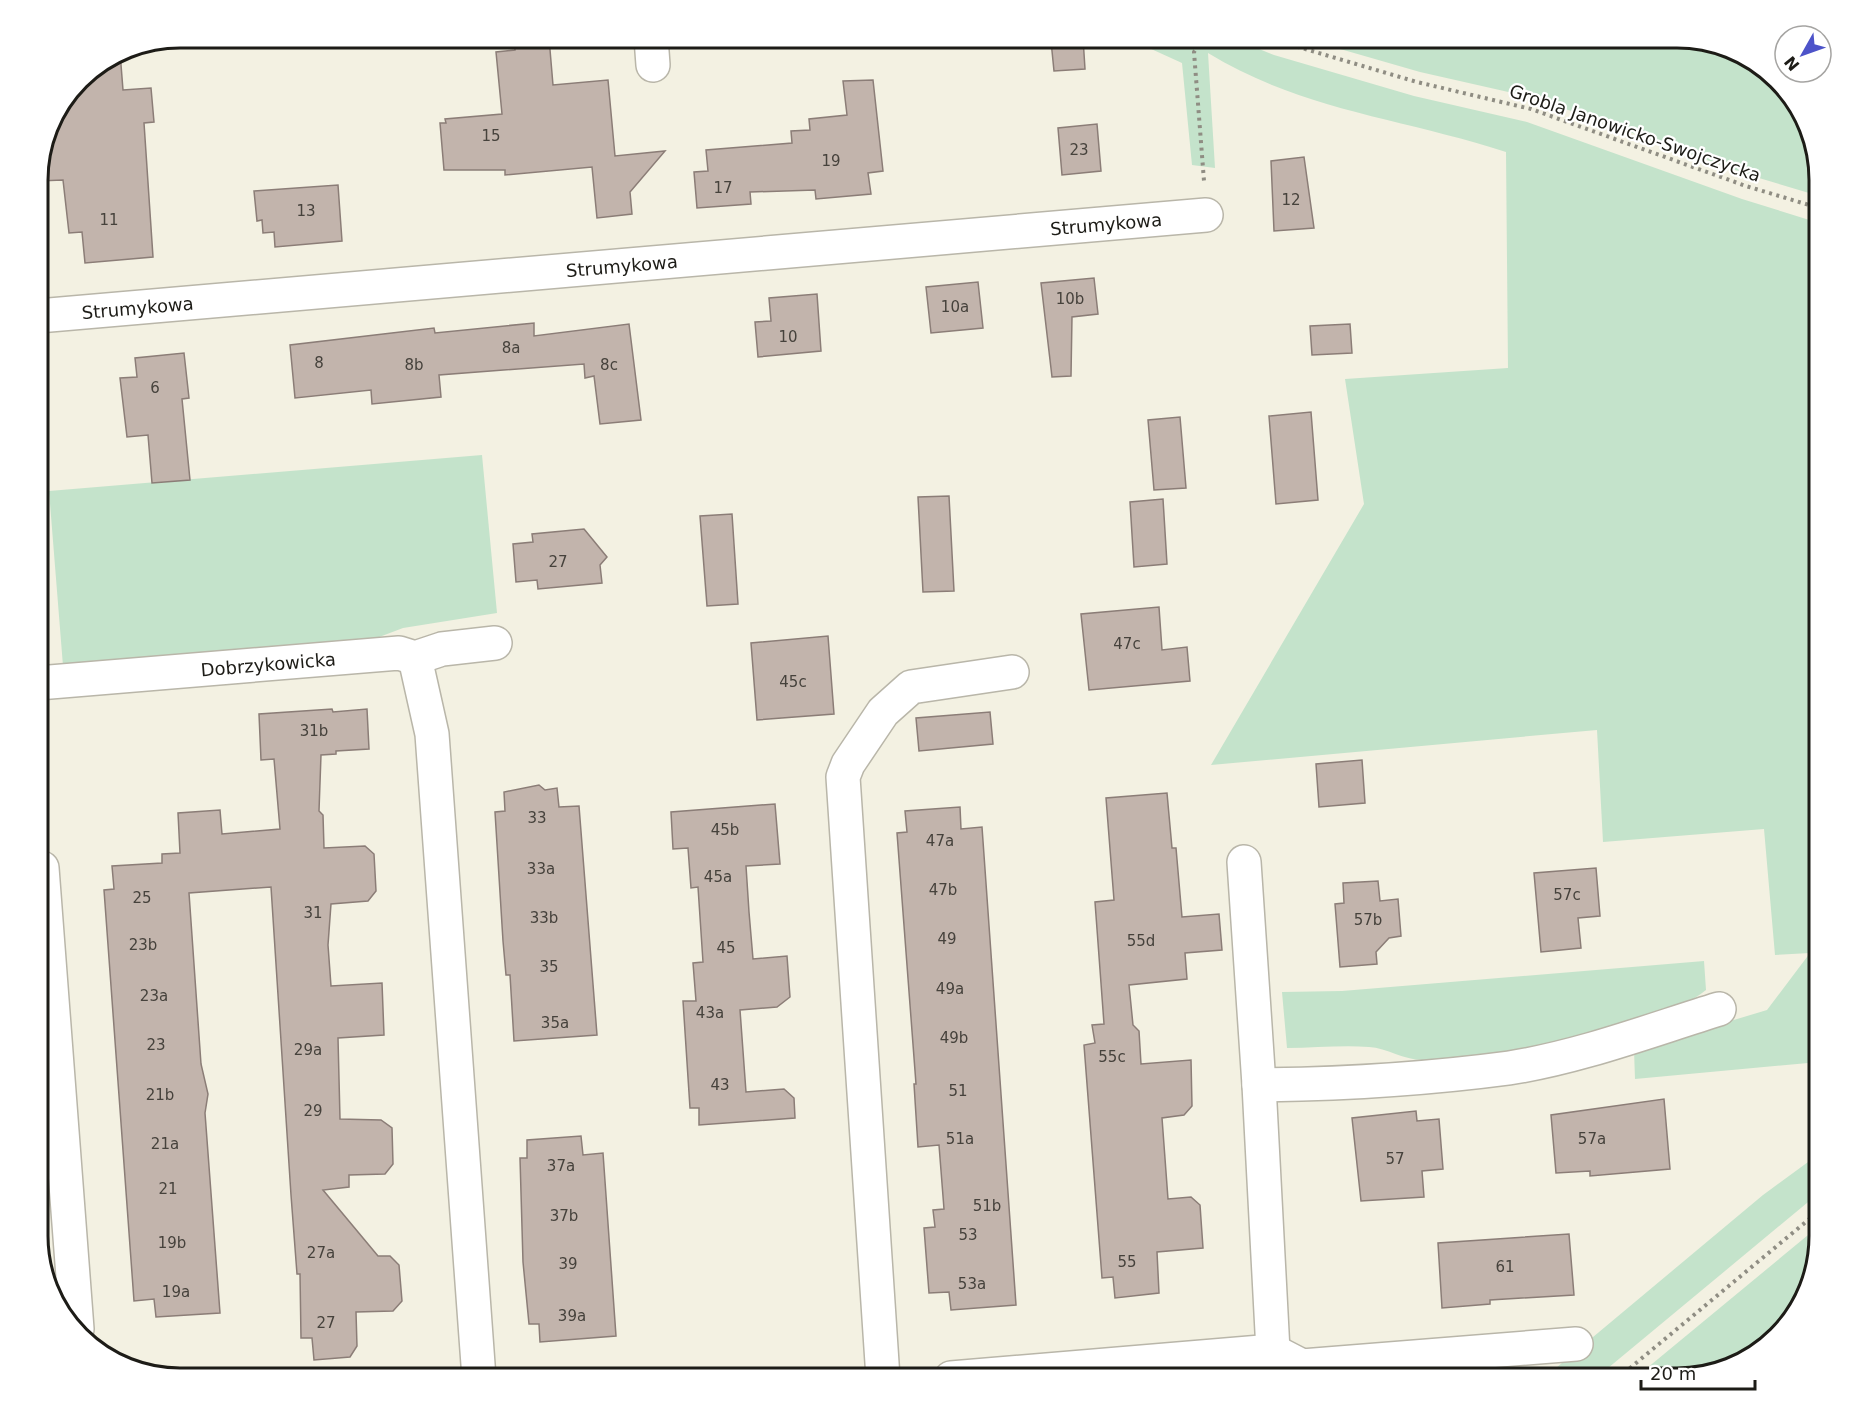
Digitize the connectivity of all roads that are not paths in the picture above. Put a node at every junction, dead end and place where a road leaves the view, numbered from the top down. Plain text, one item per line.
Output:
1 (1206, 215) road end
2 (48, 315) edge
3 (495, 643) dead end
4 (415, 658) junction
5 (1012, 672) dead end
6 (48, 682) edge
7 (1244, 862) dead end
8 (48, 947) edge
9 (1719, 1008) dead end
10 (1260, 1085) junction
11 (76, 1317) edge
12 (1576, 1344) dead end
13 (1273, 1351) junction
14 (478, 1368) edge
15 (882, 1368) edge
16 (1070, 1368) edge

1 - 2 street, Strumykowa
3 - 4 street, Dobrzykowicka
4 - 6 street, Dobrzykowicka
4 - 14 street
5 - 15 street
7 - 10 street
8 - 11 street
9 - 10 street
10 - 13 street
12 - 13 street
13 - 16 street

